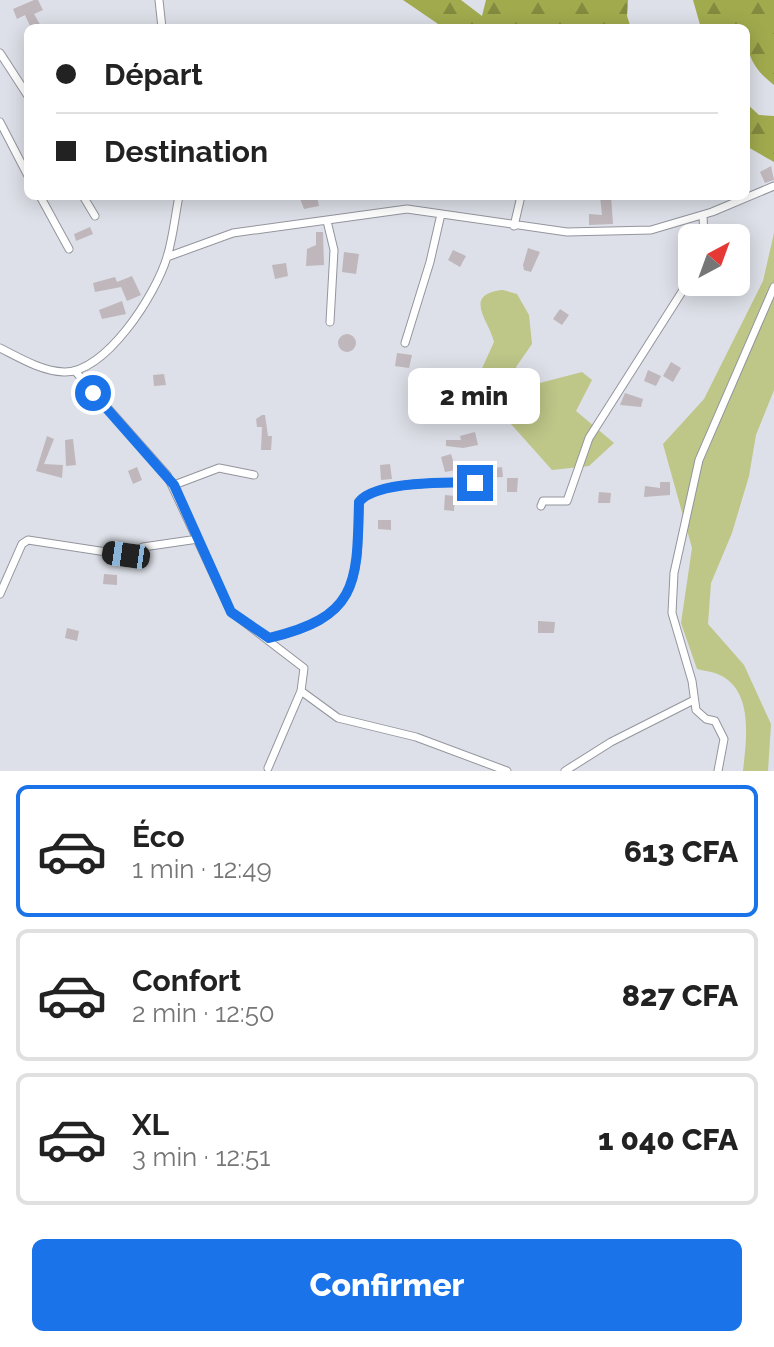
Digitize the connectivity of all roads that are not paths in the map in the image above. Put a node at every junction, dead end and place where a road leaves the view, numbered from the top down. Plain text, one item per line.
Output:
1 (159, 0) edge
2 (162, 24) edge
3 (0, 53) edge
4 (24, 90) edge
5 (0, 122) edge
6 (24, 168) edge
7 (774, 186) edge
8 (750, 196) edge
9 (42, 200) edge
10 (85, 200) edge
11 (178, 200) edge
12 (520, 200) edge
13 (740, 200) edge
14 (441, 214) junction
15 (703, 215) junction
16 (95, 216) dead end
17 (327, 221) junction
18 (703, 224) edge
19 (514, 226) junction
20 (69, 249) dead end
21 (167, 257) junction
22 (774, 287) edge
23 (679, 296) edge
24 (330, 322) dead end
25 (405, 343) dead end
26 (0, 348) edge
27 (75, 371) junction
28 (254, 475) dead end
29 (475, 483) dead end
30 (174, 485) junction
31 (541, 506) dead end
32 (198, 539) junction
33 (0, 594) edge
34 (269, 638) junction
35 (301, 691) junction
36 (694, 700) junction
37 (268, 768) dead end
38 (507, 771) edge
39 (565, 771) edge
40 (718, 771) edge

1 - 2 street
3 - 4 street
5 - 6 street
7 - 8 street
9 - 20 street
10 - 16 street
11 - 21 street
12 - 19 street
13 - 15 street
14 - 17 street
14 - 19 street
14 - 25 street
15 - 18 street
15 - 19 street
17 - 21 street
17 - 24 street
21 - 27 street
22 - 36 street
23 - 31 street
26 - 27 street
27 - 30 street
28 - 30 street
29 - 34 street
30 - 32 street
32 - 33 street
32 - 34 street
34 - 35 street
35 - 37 street
35 - 38 street
36 - 39 street
36 - 40 street

